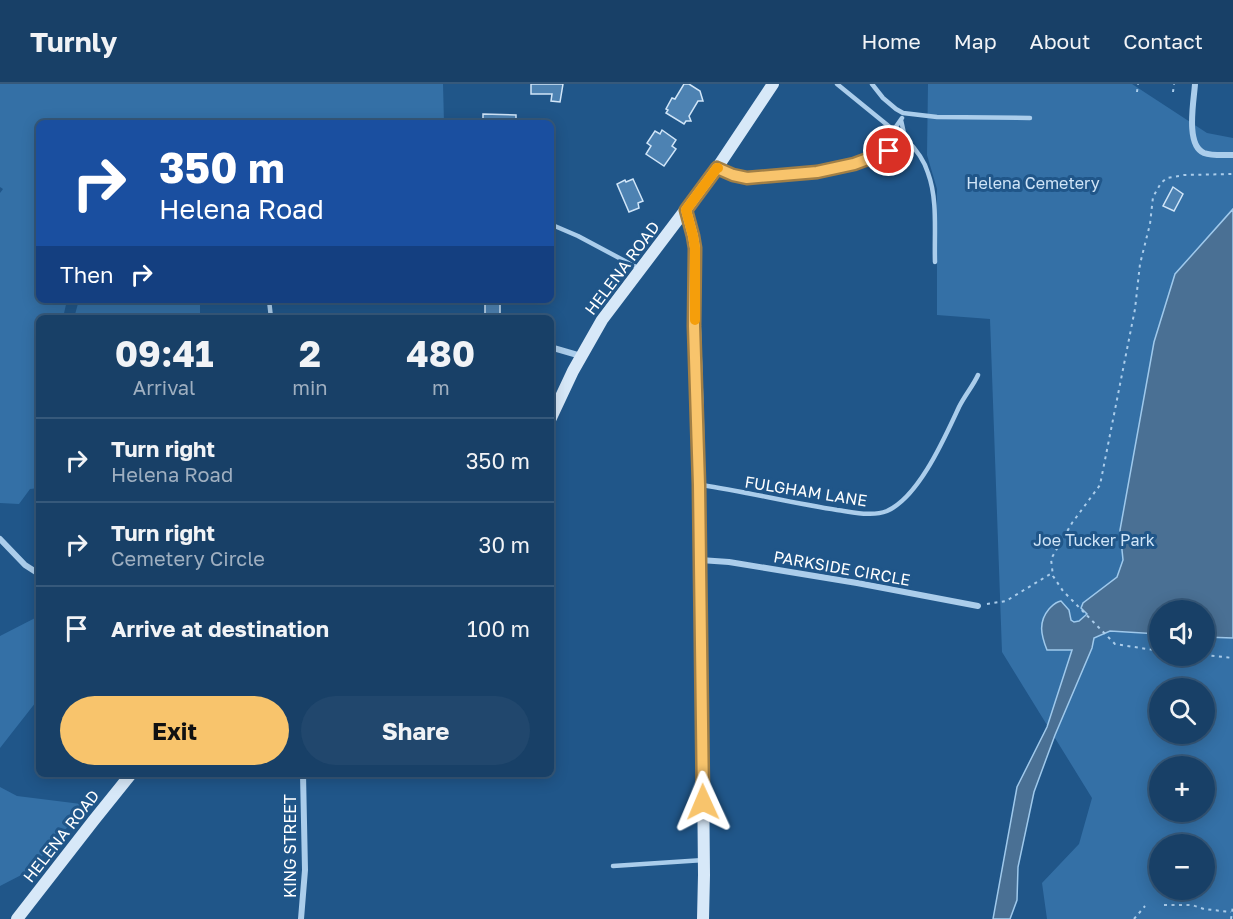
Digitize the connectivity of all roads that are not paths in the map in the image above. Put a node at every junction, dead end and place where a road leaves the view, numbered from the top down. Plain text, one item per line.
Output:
1 (837, 84) edge
2 (872, 84) edge
3 (1195, 84) edge
4 (772, 85) edge
5 (903, 113) junction
6 (1030, 118) dead end
7 (901, 120) junction
8 (905, 138) junction
9 (1233, 155) edge
10 (717, 168) junction
11 (686, 210) junction
12 (554, 226) edge
13 (935, 261) dead end
14 (640, 270) junction
15 (554, 348) edge
16 (581, 356) junction
17 (978, 375) dead end
18 (554, 412) edge
19 (699, 485) junction
20 (0, 538) edge
21 (700, 560) junction
22 (36, 572) edge
23 (978, 606) road end
24 (129, 777) edge
25 (303, 777) edge
26 (704, 860) junction
27 (612, 866) dead end
28 (17, 919) edge
29 (301, 919) edge
30 (703, 919) edge

1 - 7 lane
2 - 5 lane
3 - 9 street
4 - 10 street, HELENA ROAD
5 - 6 lane
5 - 7 lane
7 - 8 lane
8 - 10 lane
8 - 13 lane
10 - 11 street, HELENA ROAD
11 - 14 street, HELENA ROAD
11 - 19 street
12 - 14 lane
14 - 16 street, HELENA ROAD
15 - 16 street
16 - 18 street, HELENA ROAD
17 - 19 lane, FULGHAM LANE
19 - 21 street
20 - 22 street
21 - 23 street, PARKSIDE CIRCLE
21 - 26 street
24 - 28 street, HELENA ROAD
25 - 29 street, KING STREET
26 - 27 lane
26 - 30 street

